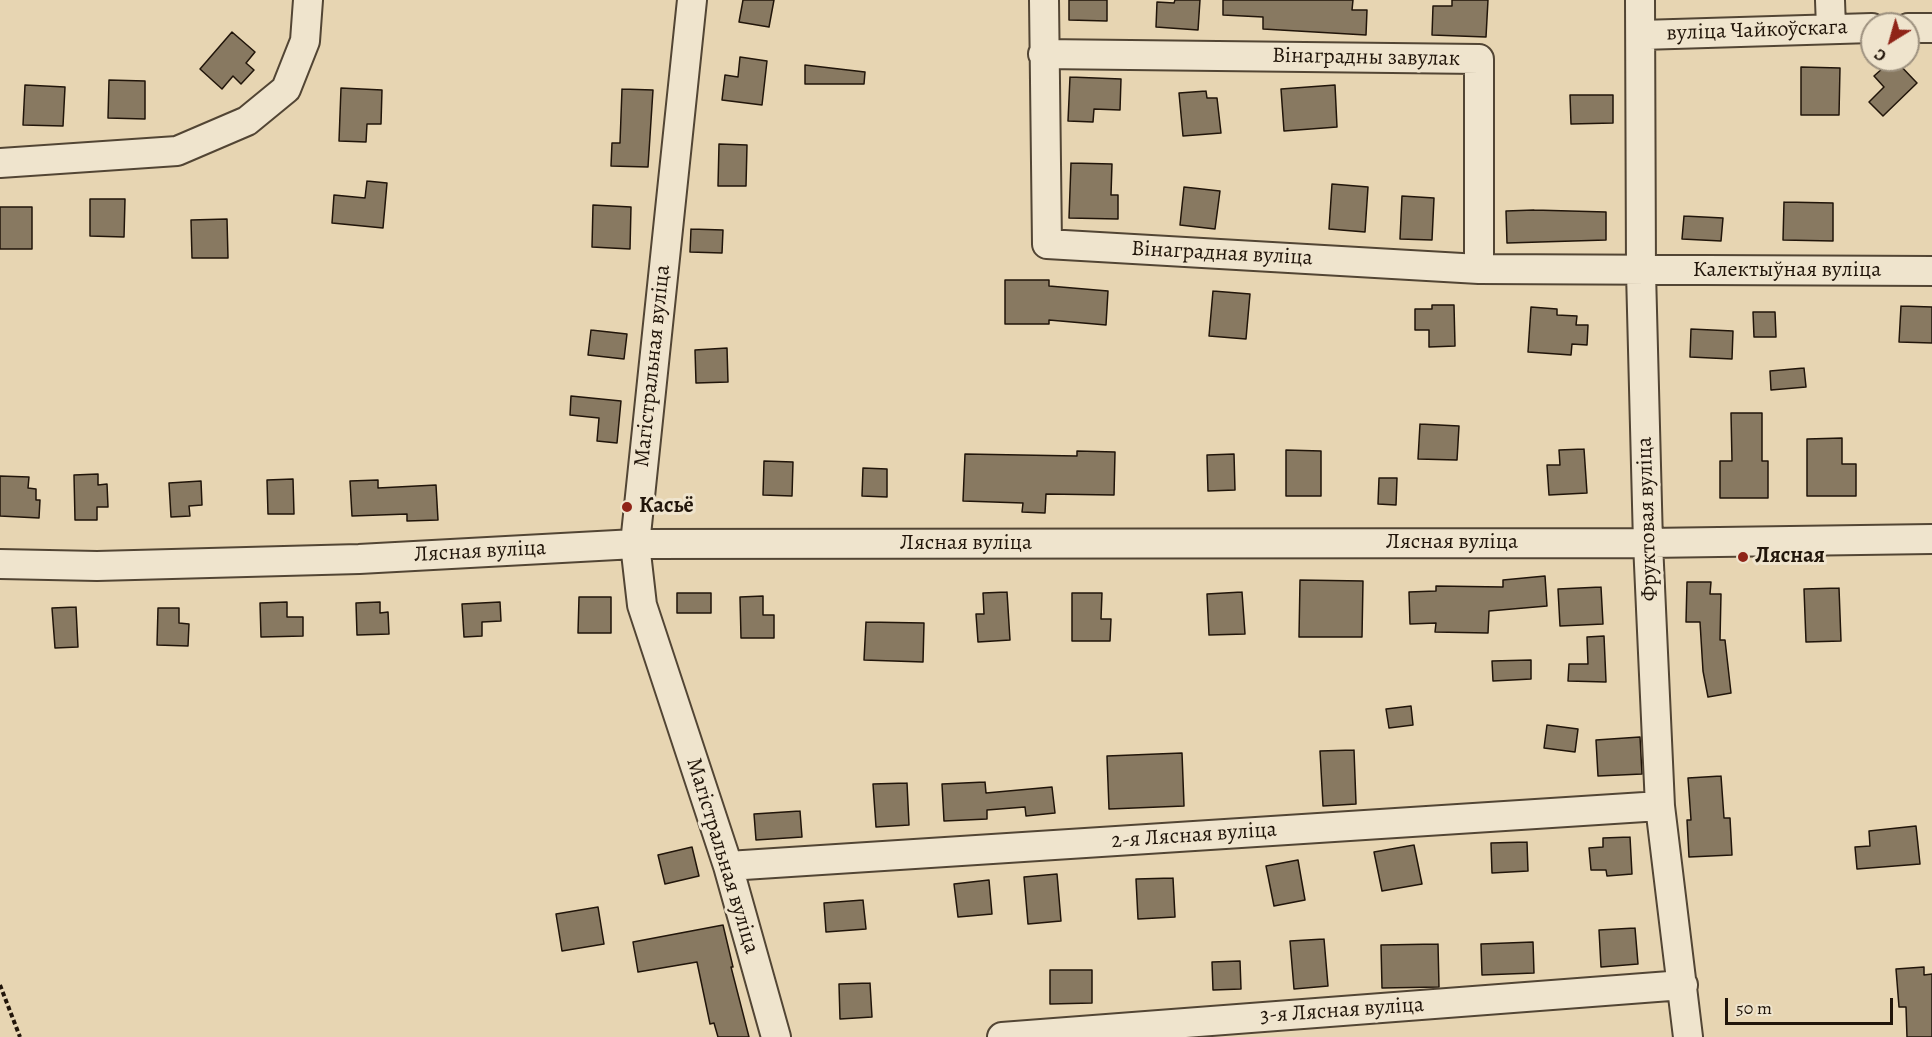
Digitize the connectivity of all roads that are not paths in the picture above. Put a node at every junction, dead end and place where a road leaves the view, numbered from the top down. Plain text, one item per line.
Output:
1 (309, 0) edge
2 (692, 0) edge
3 (1044, 0) edge
4 (1640, 0) edge
5 (1830, 0) edge
6 (1831, 28) junction
7 (1860, 28) edge
8 (1641, 35) junction
9 (1043, 54) junction
10 (0, 163) edge
11 (1479, 269) junction
12 (1932, 271) edge
13 (1641, 272) junction
14 (1932, 539) edge
15 (1648, 543) junction
16 (635, 544) junction
17 (0, 564) edge
18 (1660, 806) junction
19 (728, 866) junction
20 (1683, 985) junction
21 (776, 1037) edge
22 (1002, 1037) edge
23 (1688, 1037) edge

1 - 10 street
2 - 16 street, Магістральная вуліца
3 - 9 street, Вінаградная вуліца
4 - 8 street, Фруктовая вуліца
5 - 6 street
6 - 7 street, вуліца Чайкоўскага
6 - 8 street, вуліца Чайкоўскага
8 - 13 street, Фруктовая вуліца
9 - 11 street, Вінаградная вуліца
9 - 11 street, Вінаградны завулак
11 - 13 street, Вінаградная вуліца
12 - 13 street, Калектыўная вуліца
13 - 15 street, Фруктовая вуліца
14 - 15 street, Лясная вуліца
15 - 16 street, Лясная вуліца
15 - 18 street, Фруктовая вуліца
16 - 17 street, Лясная вуліца
16 - 19 street, Магістральная вуліца
18 - 19 street, 2-я Лясная вуліца
18 - 20 street, Фруктовая вуліца
19 - 21 street, Магістральная вуліца
20 - 22 street, 3-я Лясная вуліца
20 - 23 street, Фруктовая вуліца

